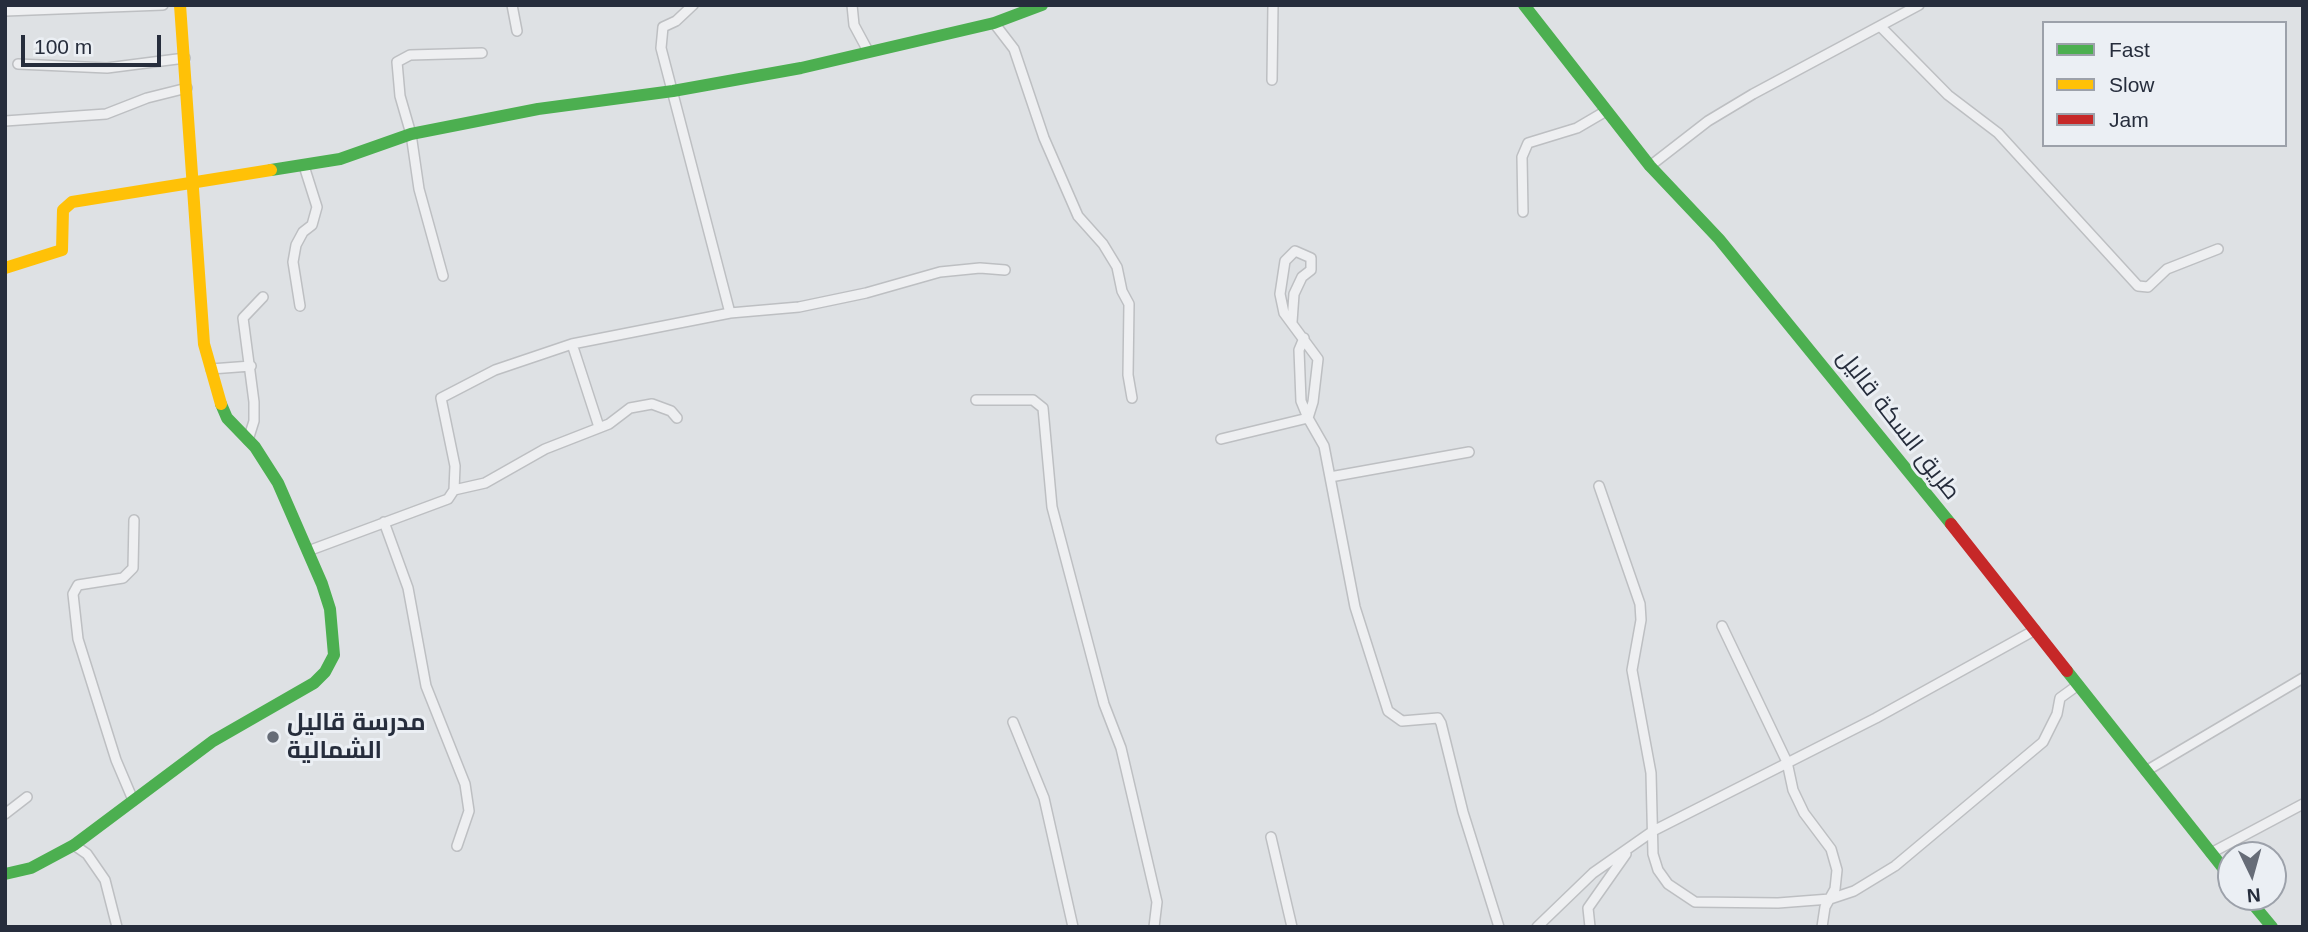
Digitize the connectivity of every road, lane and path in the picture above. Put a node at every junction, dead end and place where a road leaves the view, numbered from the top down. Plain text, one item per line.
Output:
1 (163, 5) edge
2 (180, 5) edge
3 (512, 5) edge
4 (693, 5) edge
5 (852, 5) edge
6 (1042, 5) edge
7 (1273, 5) edge
8 (1524, 5) edge
9 (1919, 5) edge
10 (5, 11) edge
11 (994, 23) junction
12 (1880, 26) junction
13 (517, 31) dead end
14 (868, 51) junction
15 (482, 53) dead end
16 (185, 58) junction
17 (18, 64) dead end
18 (1272, 80) dead end
19 (187, 88) junction
20 (673, 92) junction
21 (1606, 111) junction
22 (5, 121) edge
23 (411, 134) junction
24 (304, 166) junction
25 (1650, 166) junction
26 (194, 184) junction
27 (1523, 212) dead end
28 (2218, 249) dead end
29 (5, 268) edge
30 (1005, 270) dead end
31 (443, 276) dead end
32 (262, 297) dead end
33 (300, 306) dead end
34 (730, 313) junction
35 (1292, 323) junction
36 (1304, 338) junction
37 (572, 344) junction
38 (1318, 359) junction
39 (251, 366) junction
40 (211, 369) junction
41 (1301, 371) junction
42 (1132, 398) dead end
43 (975, 400) dead end
44 (677, 418) dead end
45 (1308, 418) junction
46 (599, 427) junction
47 (1221, 439) dead end
48 (248, 440) junction
49 (1469, 452) dead end
50 (1330, 477) junction
51 (1599, 486) dead end
52 (454, 490) junction
53 (134, 520) dead end
54 (384, 522) junction
55 (308, 551) junction
56 (1722, 626) dead end
57 (2035, 630) junction
58 (2303, 678) edge
59 (2078, 685) junction
60 (1013, 722) dead end
61 (1787, 762) junction
62 (2146, 771) junction
63 (27, 797) dead end
64 (133, 800) junction
65 (2303, 804) edge
66 (5, 814) edge
67 (1653, 831) junction
68 (1271, 836) dead end
69 (1634, 844) junction
70 (74, 845) junction
71 (457, 846) dead end
72 (2211, 853) junction
73 (2217, 860) edge
74 (5, 874) edge
75 (1830, 899) junction
76 (2259, 911) edge
77 (117, 927) edge
78 (1073, 927) edge
79 (1154, 927) edge
80 (1292, 927) edge
81 (1499, 927) edge
82 (1537, 927) edge
83 (1590, 927) edge
84 (1822, 927) edge
85 (2272, 927) edge

1 - 10 street
2 - 16 street
3 - 13 street
4 - 20 street
5 - 14 street
6 - 11 street
7 - 18 street
8 - 21 street, طريق السكة قاليل
9 - 12 street
11 - 14 street
11 - 42 street
12 - 25 street
12 - 28 street
14 - 20 street
15 - 23 street
16 - 17 street
16 - 19 street
19 - 22 street
19 - 26 street
20 - 23 street
20 - 34 street
21 - 25 street, طريق السكة قاليل
21 - 27 street
23 - 24 street
23 - 31 street
24 - 26 street
24 - 33 street
25 - 57 street, طريق السكة قاليل
26 - 29 street
26 - 40 street
30 - 34 street
32 - 39 street
34 - 37 street
35 - 35 street
35 - 36 street
36 - 38 street
36 - 41 street
37 - 46 street
37 - 52 street
38 - 41 street
38 - 45 street
39 - 40 street
39 - 48 street
40 - 48 street
41 - 45 street
43 - 79 street
44 - 46 street
45 - 47 street
45 - 50 street
46 - 52 street
48 - 55 street
49 - 50 street
50 - 81 street
51 - 67 street
52 - 54 street
53 - 64 street
54 - 55 street
54 - 71 street
55 - 64 street
56 - 61 street
57 - 59 street, طريق السكة قاليل
57 - 61 street
58 - 62 street
59 - 62 street, طريق السكة قاليل
59 - 75 street
60 - 78 street
61 - 67 street
61 - 75 street
62 - 72 street, طريق السكة قاليل
63 - 66 street
64 - 70 street
65 - 72 street
67 - 69 street
67 - 75 street
68 - 80 street
69 - 82 street
69 - 83 street
70 - 74 street
70 - 77 street
72 - 73 street, طريق السكة قاليل
75 - 84 street
76 - 85 street

